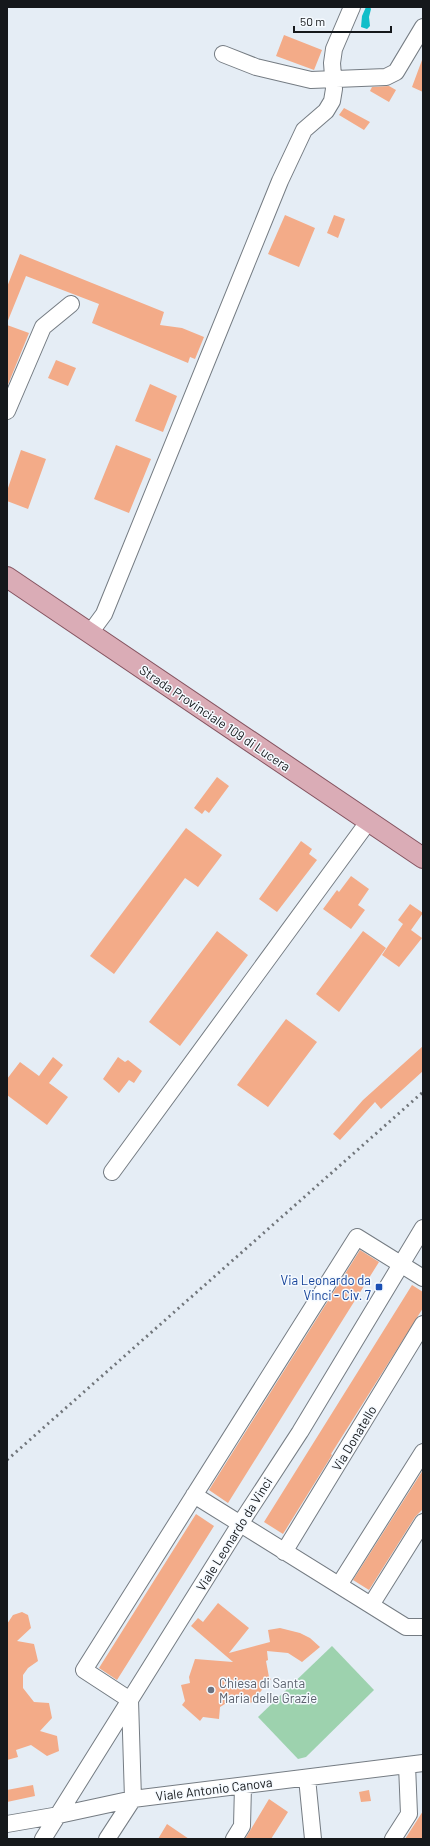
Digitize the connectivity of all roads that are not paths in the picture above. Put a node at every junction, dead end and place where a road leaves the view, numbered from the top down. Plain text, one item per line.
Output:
1 (352, 7) edge
2 (423, 27) edge
3 (223, 54) dead end
4 (333, 79) junction
5 (71, 304) dead end
6 (7, 411) edge
7 (7, 577) edge
8 (90, 633) junction
9 (368, 822) junction
10 (423, 858) edge
11 (112, 1172) dead end
12 (421, 1235) edge
13 (401, 1264) junction
14 (423, 1278) edge
15 (423, 1324) edge
16 (423, 1452) edge
17 (194, 1495) junction
18 (423, 1522) edge
19 (240, 1524) junction
20 (284, 1552) junction
21 (339, 1585) junction
22 (371, 1605) junction
23 (422, 1625) edge
24 (130, 1700) junction
25 (423, 1763) edge
26 (407, 1765) junction
27 (307, 1778) junction
28 (243, 1786) junction
29 (133, 1799) junction
30 (59, 1816) junction
31 (7, 1824) edge
32 (44, 1839) edge
33 (107, 1839) edge
34 (234, 1839) edge
35 (312, 1839) edge
36 (393, 1839) edge

1 - 4 street
2 - 4 street
3 - 4 street
4 - 8 street
5 - 6 street
7 - 8 main road, Strada Provinciale 109 di Lucera
8 - 9 main road, Strada Provinciale 109 di Lucera
9 - 10 main road, Strada Provinciale 109 di Lucera
9 - 11 street
12 - 13 street, Viale Leonardo da Vinci
13 - 14 street
13 - 17 street
13 - 19 street, Viale Leonardo da Vinci
15 - 20 street, Via Donatello
16 - 21 street
17 - 19 street
17 - 24 street
18 - 22 street
19 - 20 street
19 - 24 street, Viale Leonardo da Vinci
20 - 21 street
21 - 22 street
22 - 23 street
24 - 29 street
24 - 30 street, Viale Leonardo da Vinci
25 - 26 street, Viale Antonio Canova
26 - 27 street, Viale Antonio Canova
26 - 36 street
27 - 28 street, Viale Antonio Canova
27 - 35 street
28 - 29 street, Viale Antonio Canova
28 - 34 street
29 - 30 street, Viale Antonio Canova
29 - 33 street
30 - 31 street, Viale Antonio Canova
30 - 32 street, Viale Leonardo da Vinci

